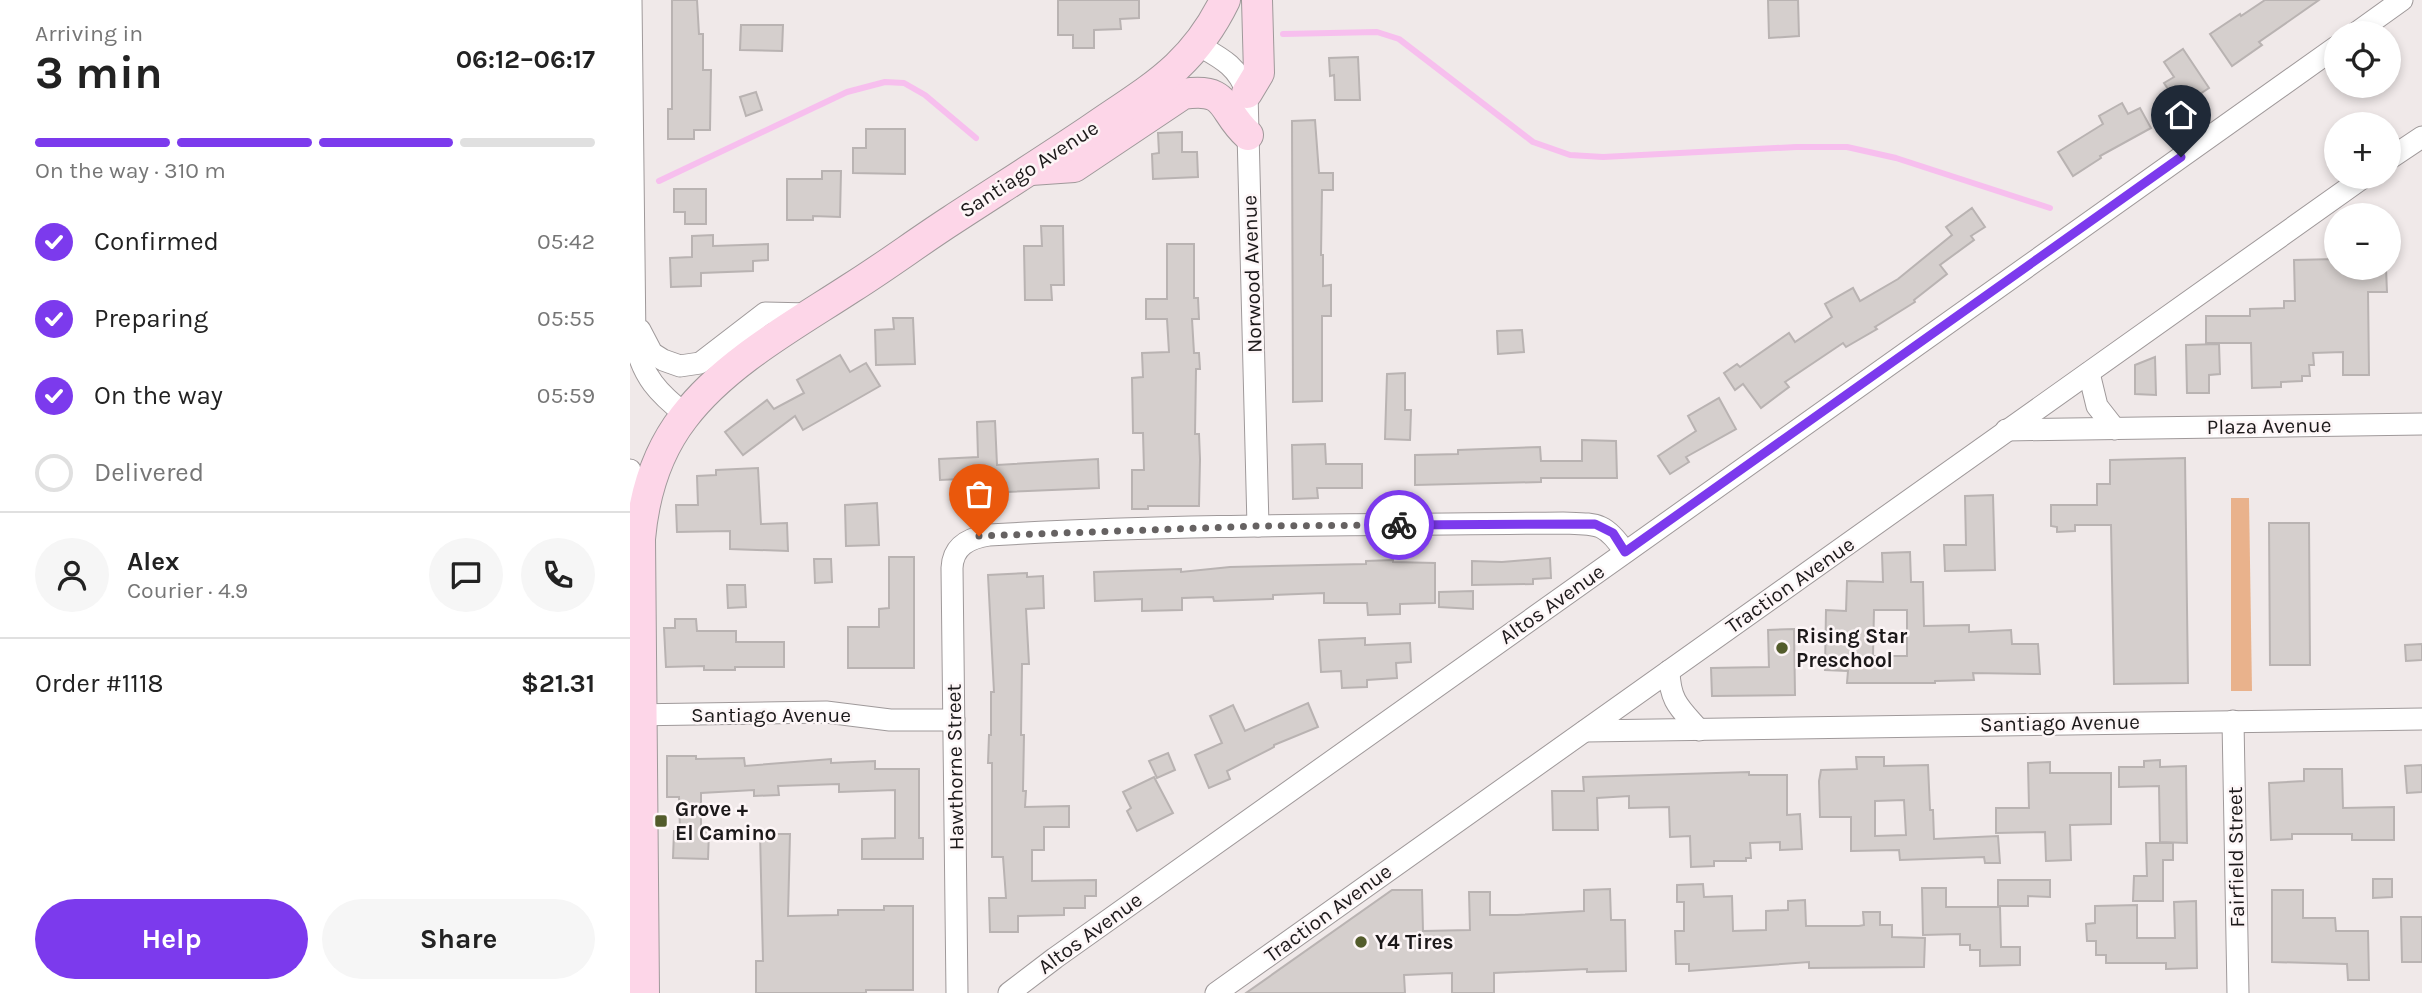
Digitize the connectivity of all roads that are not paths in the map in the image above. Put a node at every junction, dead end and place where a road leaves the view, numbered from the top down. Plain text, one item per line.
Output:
1 (631, 0) edge
2 (1225, 0) edge
3 (1257, 0) edge
4 (2402, 0) edge
5 (2373, 21) edge
6 (1198, 45) junction
7 (2324, 56) edge
8 (1247, 93) junction
9 (1248, 135) junction
10 (2422, 137) edge
11 (2401, 151) edge
12 (1031, 170) junction
13 (2347, 189) edge
14 (810, 314) junction
15 (635, 323) junction
16 (2089, 373) junction
17 (630, 376) edge
18 (686, 415) junction
19 (2422, 424) edge
20 (2115, 429) junction
21 (2006, 430) junction
22 (630, 470) edge
23 (1258, 526) junction
24 (1625, 552) junction
25 (640, 559) junction
26 (1669, 671) junction
27 (636, 715) edge
28 (2422, 719) edge
29 (954, 720) junction
30 (2233, 720) junction
31 (1699, 730) junction
32 (1585, 731) junction
33 (644, 993) edge
34 (957, 993) edge
35 (1009, 993) edge
36 (1216, 993) edge
37 (2238, 993) edge

1 - 15 street
2 - 6 main road, Santiago Avenue
3 - 8 main road
4 - 5 street
6 - 8 street, Norwood Avenue
6 - 12 main road, Santiago Avenue
7 - 24 street, Altos Avenue
8 - 9 street, Norwood Avenue
9 - 12 main road
9 - 23 street, Norwood Avenue
10 - 11 street
12 - 14 main road, Santiago Avenue
13 - 16 street, Traction Avenue
14 - 15 street
14 - 18 main road, Santiago Avenue
15 - 17 street
15 - 18 street
16 - 20 street
16 - 21 street, Traction Avenue
18 - 25 main road, Santiago Avenue
19 - 20 street, Plaza Avenue
20 - 21 street, Plaza Avenue
21 - 26 street, Traction Avenue
22 - 25 street
23 - 24 street
23 - 29 street, Hawthorne Street
24 - 35 street, Altos Avenue
25 - 27 main road, Santiago Avenue
26 - 31 street
26 - 32 street, Traction Avenue
27 - 29 street, Santiago Avenue
27 - 33 main road, Santiago Avenue
28 - 30 street, Santiago Avenue
29 - 34 street, Hawthorne Street
30 - 31 street, Santiago Avenue
30 - 37 street, Fairfield Street
31 - 32 street, Santiago Avenue
32 - 36 street, Traction Avenue

